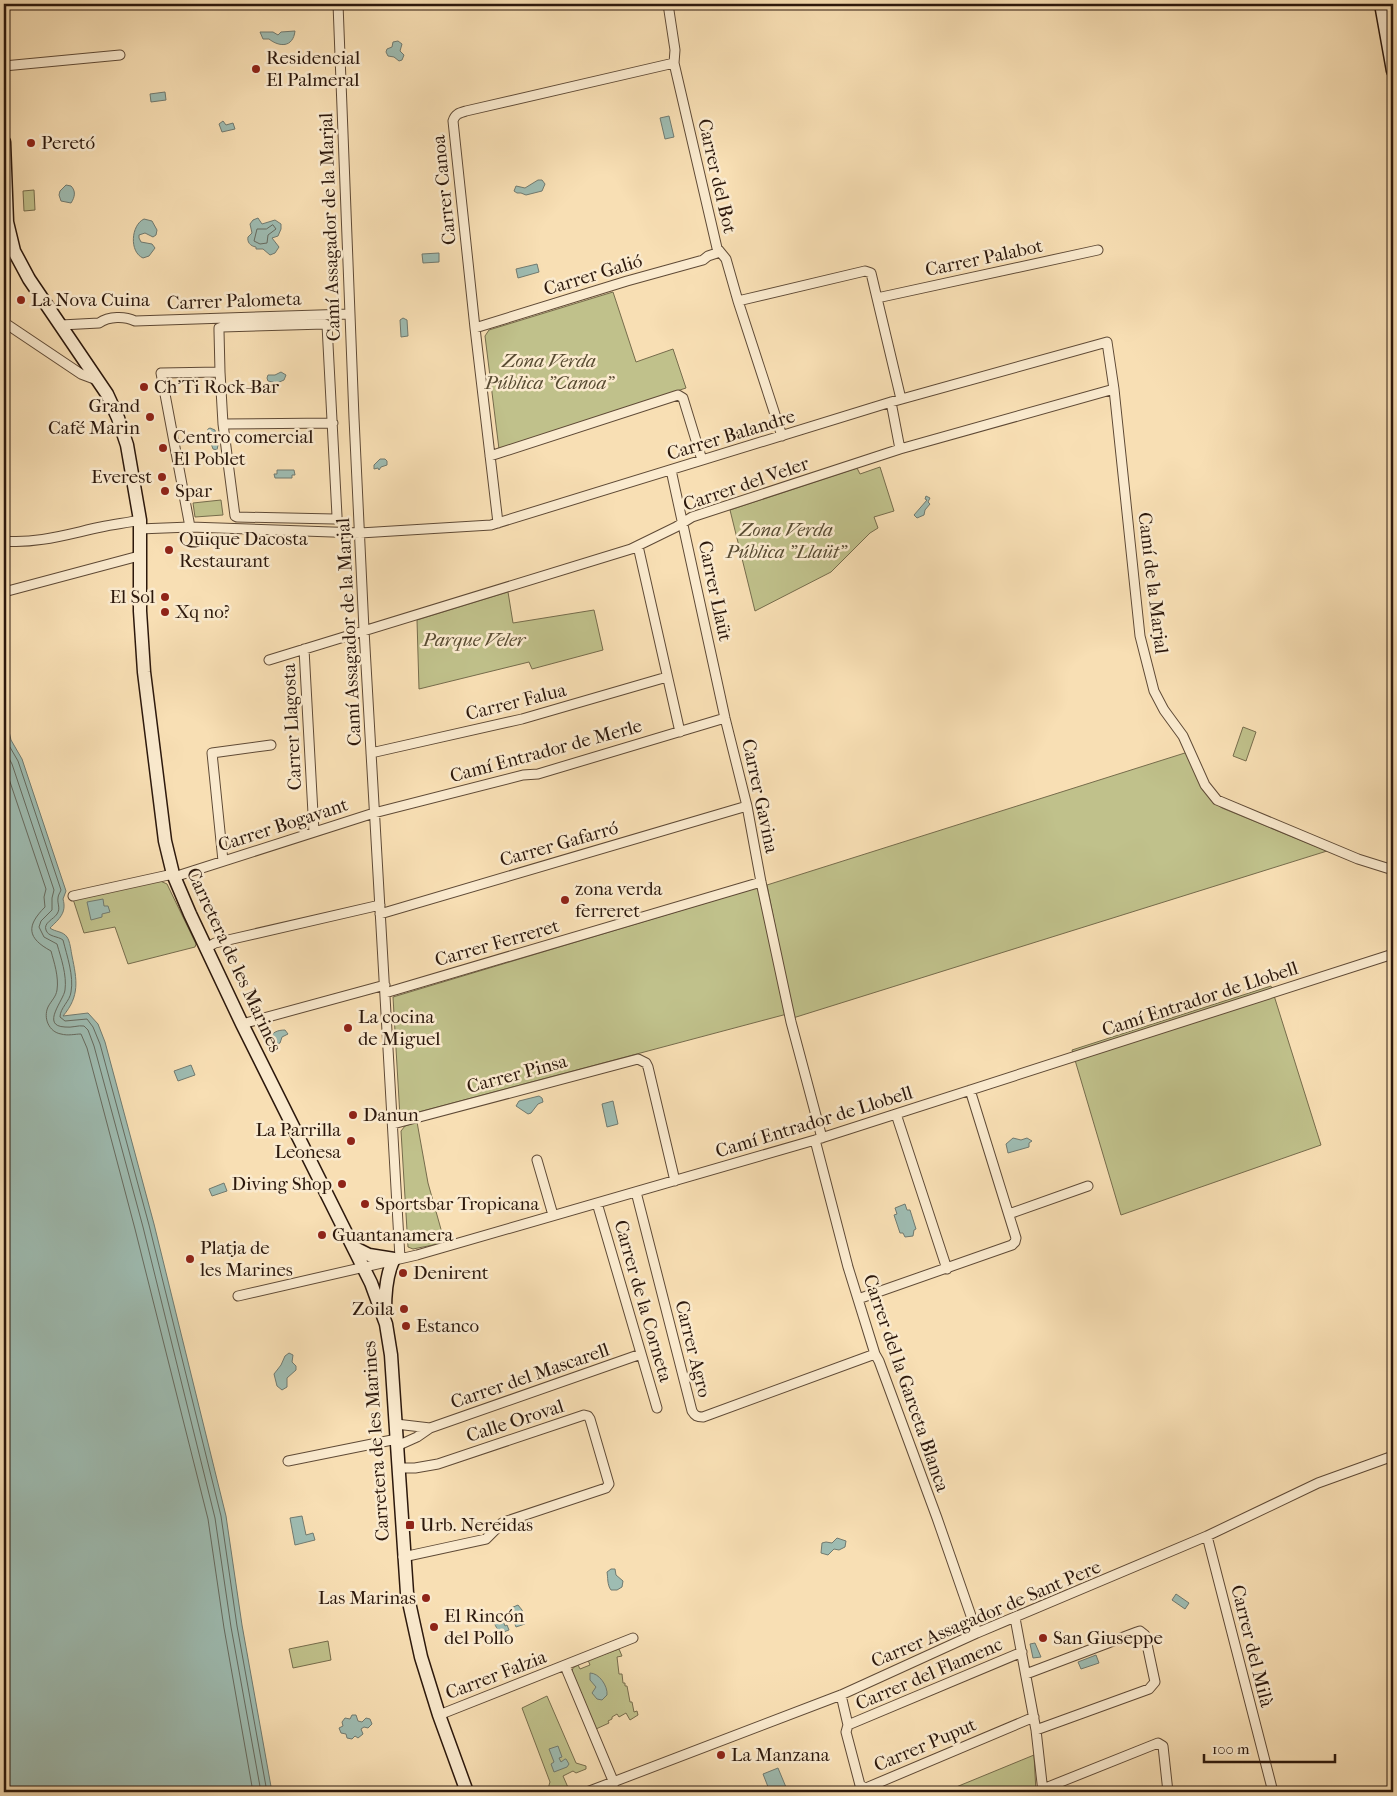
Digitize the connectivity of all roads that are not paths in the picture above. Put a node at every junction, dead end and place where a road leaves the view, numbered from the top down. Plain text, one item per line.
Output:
1 (338, 4) edge
2 (668, 4) edge
3 (1381, 4) edge
4 (120, 55) dead end
5 (674, 63) junction
6 (4, 66) edge
7 (1393, 71) edge
8 (4, 142) edge
9 (7, 222) junction
10 (1098, 250) dead end
11 (720, 252) junction
12 (877, 298) junction
13 (738, 301) junction
14 (350, 314) junction
15 (5, 322) edge
16 (61, 325) junction
17 (475, 328) junction
18 (1107, 342) joint
19 (220, 372) junction
20 (98, 380) junction
21 (1114, 389) junction
22 (901, 399) junction
23 (891, 402) junction
24 (333, 423) junction
25 (222, 424) junction
26 (782, 436) junction
27 (900, 449) junction
28 (490, 456) junction
29 (702, 460) junction
30 (671, 470) junction
31 (683, 522) junction
32 (498, 523) junction
33 (139, 525) junction
34 (190, 527) junction
35 (360, 533) junction
36 (4, 541) edge
37 (638, 546) junction
38 (139, 556) junction
39 (4, 592) edge
40 (364, 630) junction
41 (304, 649) junction
42 (269, 660) dead end
43 (667, 677) junction
44 (725, 718) junction
45 (680, 732) junction
46 (271, 745) dead end
47 (371, 753) junction
48 (747, 806) junction
49 (374, 813) junction
50 (314, 832) junction
51 (222, 861) junction
52 (1393, 870) edge
53 (173, 876) junction
54 (761, 882) junction
55 (73, 896) dead end
56 (380, 910) junction
57 (206, 948) junction
58 (1393, 954) edge
59 (385, 989) junction
60 (242, 1024) junction
61 (970, 1090) junction
62 (896, 1114) junction
63 (393, 1124) junction
64 (819, 1139) junction
65 (537, 1160) dead end
66 (675, 1181) junction
67 (1088, 1186) dead end
68 (636, 1192) junction
69 (597, 1204) junction
70 (1009, 1214) junction
71 (553, 1215) junction
72 (353, 1247) junction
73 (397, 1259) junction
74 (363, 1268) junction
75 (947, 1269) junction
76 (238, 1296) dead end
77 (858, 1299) junction
78 (386, 1324) junction
79 (642, 1354) junction
80 (874, 1354) junction
81 (657, 1408) dead end
82 (396, 1424) junction
83 (430, 1428) junction
84 (397, 1442) junction
85 (1393, 1456) edge
86 (288, 1461) dead end
87 (399, 1468) junction
88 (1207, 1536) junction
89 (404, 1557) junction
90 (1015, 1618) junction
91 (977, 1634) junction
92 (633, 1638) dead end
93 (1022, 1652) junction
94 (565, 1666) junction
95 (1026, 1674) junction
96 (841, 1695) junction
97 (439, 1715) junction
98 (1034, 1717) junction
99 (848, 1725) junction
100 (1036, 1730) junction
101 (614, 1783) junction
102 (1043, 1790) edge
103 (466, 1792) edge
104 (587, 1792) edge
105 (1168, 1792) edge
106 (1273, 1792) edge

1 - 14 street, Camí Assagador de la Marjal
2 - 5 street, Carrer del Bot
3 - 7 main road
4 - 6 street
5 - 11 street, Carrer del Bot
5 - 17 street, Carrer Canoa
8 - 9 main road, Carretera de les Marines
9 - 15 street
9 - 16 main road, Carretera de les Marines
10 - 12 street, Carrer Palabot
11 - 13 street, Carrer del Bot
11 - 17 street, Carrer Galió
12 - 13 street
12 - 22 street
13 - 26 street, Carrer del Bot
14 - 16 street, Carrer Palometa
14 - 35 street, Camí Assagador de la Marjal
15 - 20 street
16 - 20 main road, Carretera de les Marines
17 - 28 street, Carrer Canoa
18 - 21 street, Camí de la Marjal
18 - 22 street, Carrer Balandre
19 - 24 street
19 - 25 street
19 - 34 street
20 - 33 main road, Carretera de les Marines
21 - 27 street, Carrer del Veler
21 - 52 street, Camí de la Marjal
22 - 23 street, Carrer Balandre
23 - 26 street, Carrer Balandre
23 - 27 street
24 - 25 street
24 - 25 street
26 - 29 street, Carrer Balandre
27 - 31 street, Carrer del Veler
28 - 29 street
28 - 32 street, Carrer Canoa
29 - 30 street, Carrer Balandre
30 - 31 street, Carrer Llaüt
30 - 32 street, Carrer Balandre
31 - 37 street, Carrer del Veler
31 - 44 street, Carrer Llaüt
32 - 35 street, Carrer Balandre
33 - 34 street, Carrer Balandre
33 - 36 street, Carrer Balandre
33 - 38 main road, Carretera de les Marines
34 - 35 street, Carrer Balandre
35 - 40 street, Camí Assagador de la Marjal
37 - 40 street, Carrer del Veler
37 - 43 street
38 - 39 street
38 - 53 main road, Carretera de les Marines
40 - 41 street, Carrer Llagosta
40 - 47 street, Camí Assagador de la Marjal
41 - 42 street, Carrer Llagosta
41 - 50 street, Carrer Llagosta
43 - 45 street
43 - 47 street, Carrer Falua
44 - 45 street, Camí Entrador de Merle
44 - 48 street, Carrer Gavina
45 - 49 street, Camí Entrador de Merle
46 - 51 street
47 - 49 street, Camí Assagador de la Marjal
48 - 54 street, Carrer Gavina
48 - 56 street, Carrer Gafarró
49 - 50 street, Carrer Bogavant
49 - 56 street, Camí Assagador de la Marjal
50 - 51 street, Carrer Bogavant
51 - 53 street, Carrer Bogavant
53 - 55 street, Carrer Bogavant
53 - 57 main road, Carretera de les Marines
54 - 59 street, Carrer Ferreret
54 - 64 street, Carrer Gavina
56 - 57 street, Carrer Gafarró
56 - 59 street, Camí Assagador de la Marjal
57 - 60 main road, Carretera de les Marines
58 - 61 street, Camí Entrador de Llobell
59 - 60 street, Carrer Ferreret
59 - 63 street, Camí Assagador de la Marjal
60 - 72 main road, Carretera de les Marines
61 - 62 street, Camí Entrador de Llobell
61 - 70 street
62 - 64 street, Camí Entrador de Llobell
62 - 75 street
63 - 66 street, Carrer Pinsa
63 - 73 street, Camí Assagador de la Marjal
64 - 66 street, Camí Entrador de Llobell
64 - 77 street, Carrer del la Garceta Blanca
65 - 71 street
66 - 68 street, Camí Entrador de Llobell
67 - 70 street
68 - 69 street, Camí Entrador de Llobell
68 - 80 street, Carrer Agro
69 - 71 street, Camí Entrador de Llobell
69 - 79 street, Carrer de la Corneta
70 - 75 street
71 - 73 street, Camí Entrador de Llobell
72 - 73 main road
72 - 74 main road, Carretera de les Marines
73 - 74 street, Camí Entrador de Llobell
73 - 78 main road
74 - 76 street, Camí Entrador de Llobell
74 - 78 main road, Carretera de les Marines
75 - 77 street
77 - 80 street, Carrer del la Garceta Blanca
78 - 82 main road, Carretera de les Marines
79 - 81 street, Carrer de la Corneta
79 - 83 street, Carrer del Mascarell
80 - 91 street, Carrer del la Garceta Blanca
82 - 83 street, Carrer del Mascarell
82 - 84 main road, Carretera de les Marines
83 - 84 street, Carrer del Mascarell
84 - 86 street, Carrer del Mascarell
84 - 87 main road, Carretera de les Marines
85 - 88 street, Carrer Assagador de Sant Pere
87 - 89 main road, Carretera de les Marines
87 - 89 street, Calle Oroval
88 - 90 street, Carrer Assagador de Sant Pere
88 - 106 street, Carrer del Milà
89 - 97 main road, Carretera de les Marines
90 - 91 street, Carrer Assagador de Sant Pere
90 - 93 street
91 - 96 street, Carrer Assagador de Sant Pere
92 - 94 street, Carrer Falzia
93 - 95 street
93 - 99 street, Carrer del Flamenc
94 - 97 street, Carrer Falzia
94 - 101 street, Carrer Falzia
95 - 98 street
95 - 100 street
96 - 99 street, Carrer Puput
96 - 101 street, Carrer Assagador de Sant Pere
97 - 103 main road, Carretera de les Marines
98 - 99 street, Carrer Puput
98 - 100 street
100 - 102 street
101 - 104 street, Carrer Assagador de Sant Pere
102 - 105 street

